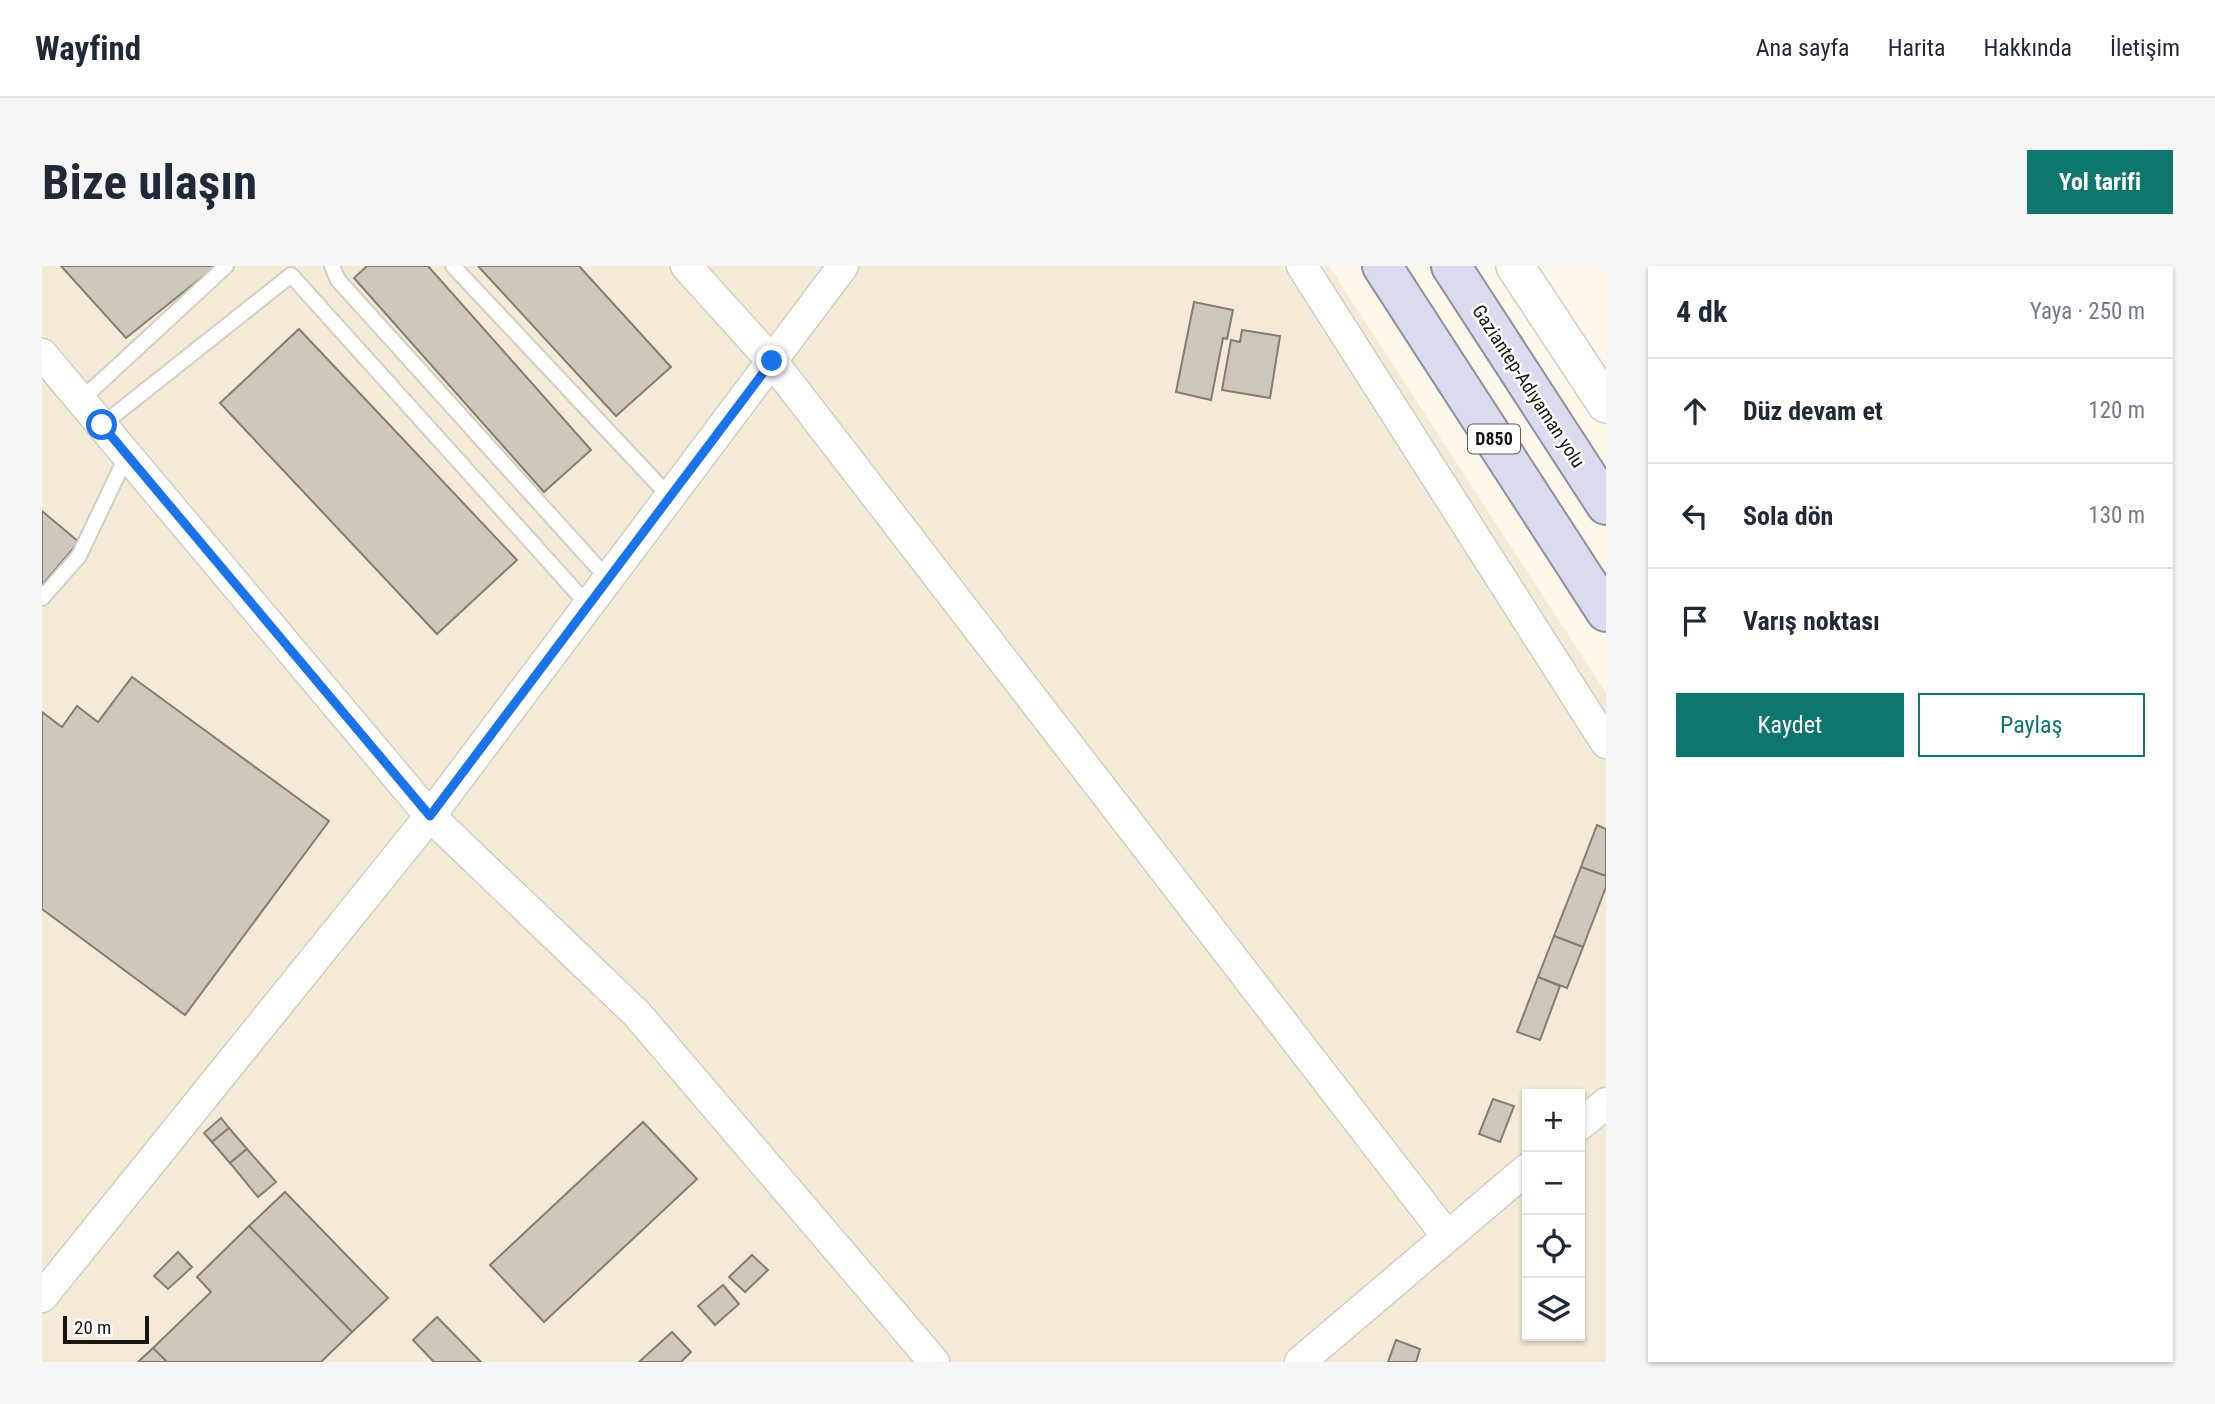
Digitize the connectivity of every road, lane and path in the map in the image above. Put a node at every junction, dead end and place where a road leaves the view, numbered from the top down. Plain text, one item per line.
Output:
1 (226, 266) edge
2 (332, 266) edge
3 (453, 266) edge
4 (685, 266) edge
5 (843, 266) edge
6 (1302, 266) edge
7 (1382, 266) edge
8 (1451, 266) edge
9 (1515, 266) edge
10 (42, 354) edge
11 (772, 361) junction
12 (1605, 399) edge
13 (81, 401) junction
14 (102, 425) junction
15 (127, 455) junction
16 (670, 497) junction
17 (1606, 505) edge
18 (608, 579) junction
19 (42, 598) edge
20 (588, 605) junction
21 (1606, 612) edge
22 (1606, 743) edge
23 (430, 816) junction
24 (1606, 1103) edge
25 (1585, 1121) edge
26 (1522, 1173) edge
27 (1447, 1236) junction
28 (42, 1297) edge
29 (934, 1362) edge
30 (1300, 1362) edge

1 - 13 lane
2 - 18 lane
3 - 16 lane
4 - 11 street
5 - 11 street
6 - 22 street
7 - 21 highway, D850
8 - 17 highway, Gaziantep-Adıyaman yolu / D850
9 - 12 street
10 - 13 street
11 - 16 street
11 - 27 street
13 - 14 street
14 - 15 street
14 - 20 lane
15 - 19 lane
15 - 23 street
16 - 18 street
18 - 20 street
20 - 23 street
23 - 28 street
23 - 29 street
24 - 25 street
26 - 27 street
27 - 30 street

